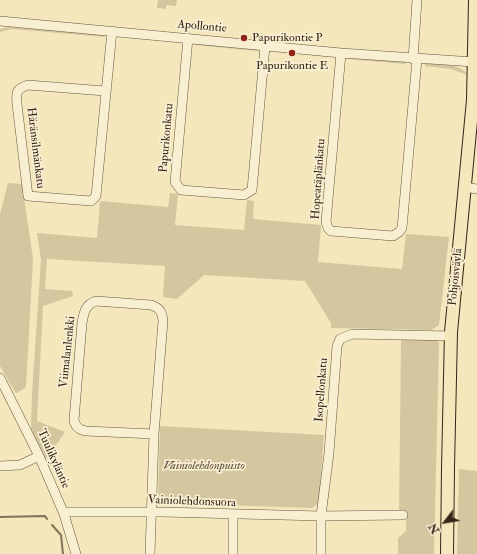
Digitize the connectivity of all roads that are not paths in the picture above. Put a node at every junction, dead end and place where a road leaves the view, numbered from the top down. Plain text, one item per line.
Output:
1 (417, 0) edge
2 (475, 0) edge
3 (0, 21) edge
4 (112, 31) junction
5 (188, 38) junction
6 (265, 46) junction
7 (341, 53) junction
8 (415, 59) junction
9 (474, 62) junction
10 (105, 91) junction
11 (465, 187) junction
12 (477, 189) edge
13 (450, 336) junction
14 (0, 378) edge
15 (2, 388) edge
16 (154, 434) junction
17 (39, 456) junction
18 (0, 466) edge
19 (63, 512) junction
20 (150, 512) junction
21 (233, 515) junction
22 (403, 515) dead end
23 (321, 516) junction
24 (76, 554) edge
25 (150, 554) edge
26 (233, 554) edge
27 (321, 554) edge
28 (447, 554) edge

1 - 8 street
2 - 9 main road, Pohjoisväylä
3 - 4 street, Apollontie
4 - 5 street, Apollontie
4 - 10 street, Häränsilmänkatu
5 - 6 street, Apollontie
5 - 6 street, Papurikonkatu
6 - 7 street, Apollontie
7 - 8 street, Apollontie
7 - 8 street, Hopeatäplänkatu
8 - 9 street, Apollontie
9 - 11 main road, Pohjoisväylä
10 - 10 street, Häränsilmänkatu
11 - 12 street
11 - 13 main road, Pohjoisväylä
13 - 23 street, Isopellonkatu
13 - 28 main road, Pohjoisväylä
14 - 15 street, Tuulikyläntie
15 - 17 street, Tuulikyläntie
16 - 16 street, Viimalanlenkki
16 - 20 street, Viimalanlenkki
17 - 18 street
17 - 19 street, Tuulikyläntie
19 - 20 street, Vainiolehdonsuora
19 - 24 street, Tuulikyläntie
20 - 21 street, Vainiolehdonsuora
20 - 25 street, Viimalanlenkki
21 - 23 street, Vainiolehdonsuora
21 - 26 street
22 - 23 street, Vainiolehdonsuora
23 - 27 street, Isopellonkatu

